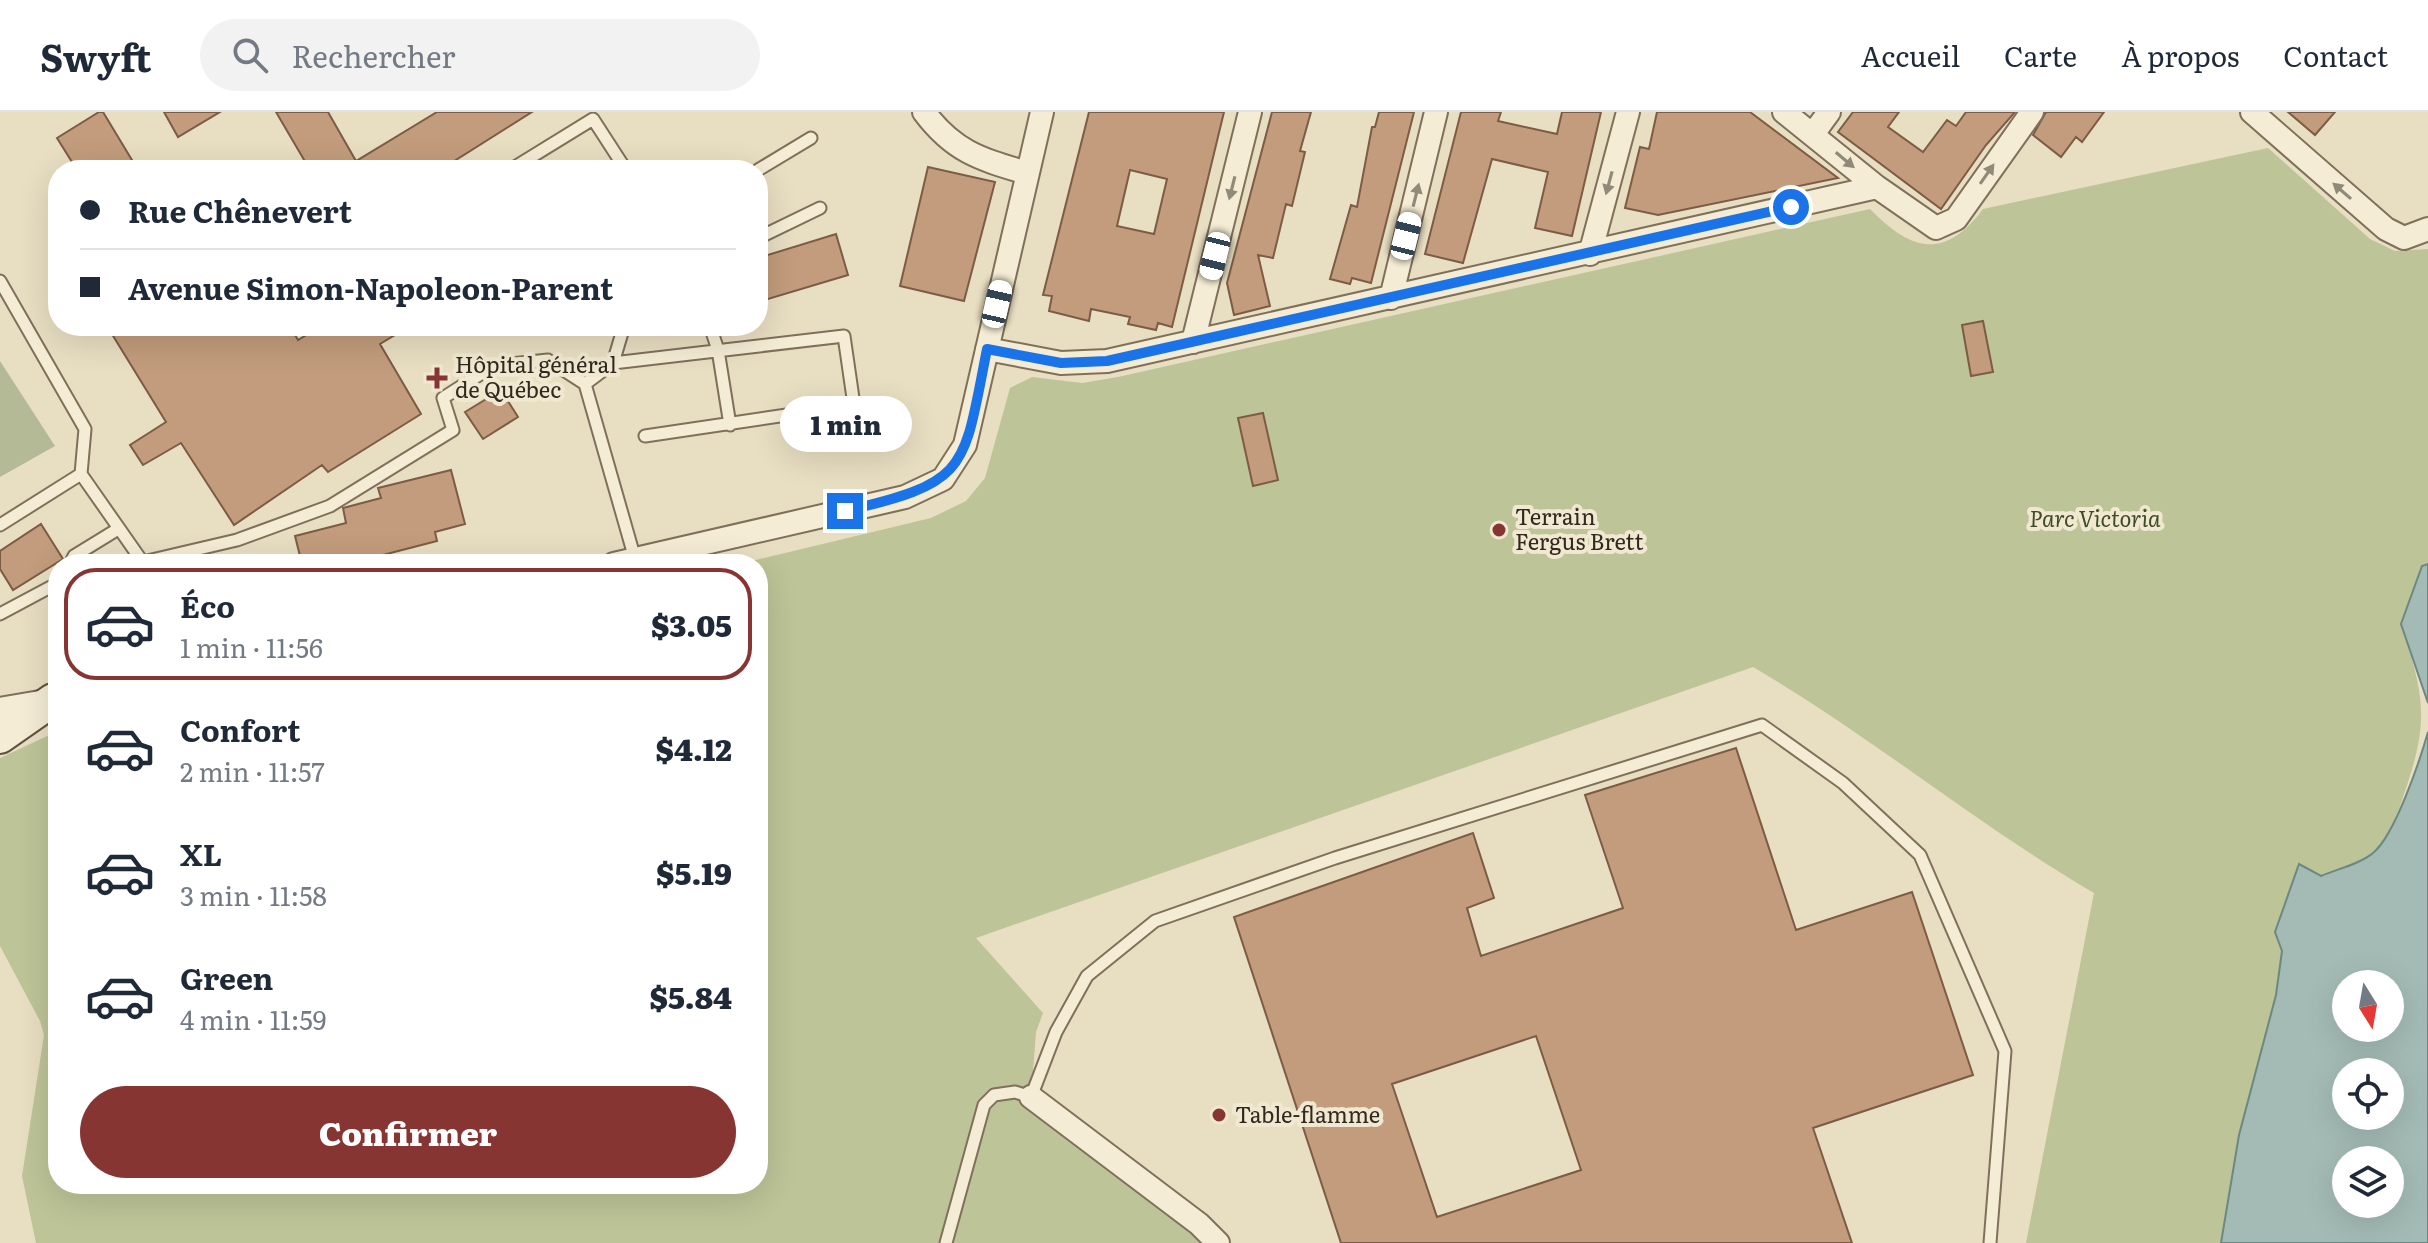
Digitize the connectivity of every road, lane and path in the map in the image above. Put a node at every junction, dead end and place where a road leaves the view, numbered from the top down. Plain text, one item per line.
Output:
1 (924, 112) edge
2 (1042, 112) edge
3 (1250, 112) edge
4 (1436, 112) edge
5 (1628, 112) edge
6 (1784, 112) edge
7 (1829, 112) edge
8 (2032, 112) edge
9 (2257, 114) edge
10 (1813, 134) junction
11 (811, 138) dead end
12 (526, 160) edge
13 (620, 160) edge
14 (768, 164) edge
15 (1027, 173) junction
16 (1877, 187) junction
17 (820, 208) dead end
18 (2428, 229) edge
19 (768, 233) edge
20 (1590, 254) junction
21 (0, 281) edge
22 (1391, 298) junction
23 (621, 336) edge
24 (713, 336) edge
25 (1193, 342) junction
26 (987, 349) junction
27 (718, 350) junction
28 (613, 363) junction
29 (585, 384) junction
30 (730, 425) junction
31 (645, 436) dead end
32 (81, 474) junction
33 (0, 525) edge
34 (118, 529) junction
35 (77, 554) edge
36 (137, 554) edge
37 (180, 554) edge
38 (622, 554) edge
39 (655, 554) edge
40 (48, 588) edge
41 (0, 614) edge
42 (48, 700) edge
43 (48, 704) edge
44 (0, 709) edge
45 (0, 737) edge
46 (1031, 1097) junction
47 (946, 1243) edge
48 (1218, 1243) edge
49 (1990, 1243) edge

1 - 15 street
2 - 15 street
3 -> 25 street
22 -> 4 street
5 -> 20 street
6 - 10 street
7 - 10 street
16 -> 8 street
18 -> 9 street
10 -> 16 street
11 - 14 lane
12 - 13 lane
15 - 26 street
16 - 20 street
17 - 19 lane
20 - 22 street
21 - 32 lane
22 - 25 street
23 - 28 lane
24 - 27 lane
25 - 26 street
26 - 39 street
27 - 28 lane
27 - 30 lane
27 - 30 lane
28 - 29 lane
29 - 37 lane
29 - 38 lane
30 - 31 lane
32 - 33 lane
32 - 34 lane
34 - 35 lane
34 - 36 lane
40 - 41 lane
42 - 44 street
43 - 45 street
46 - 47 lane
46 - 48 street
46 - 49 lane

